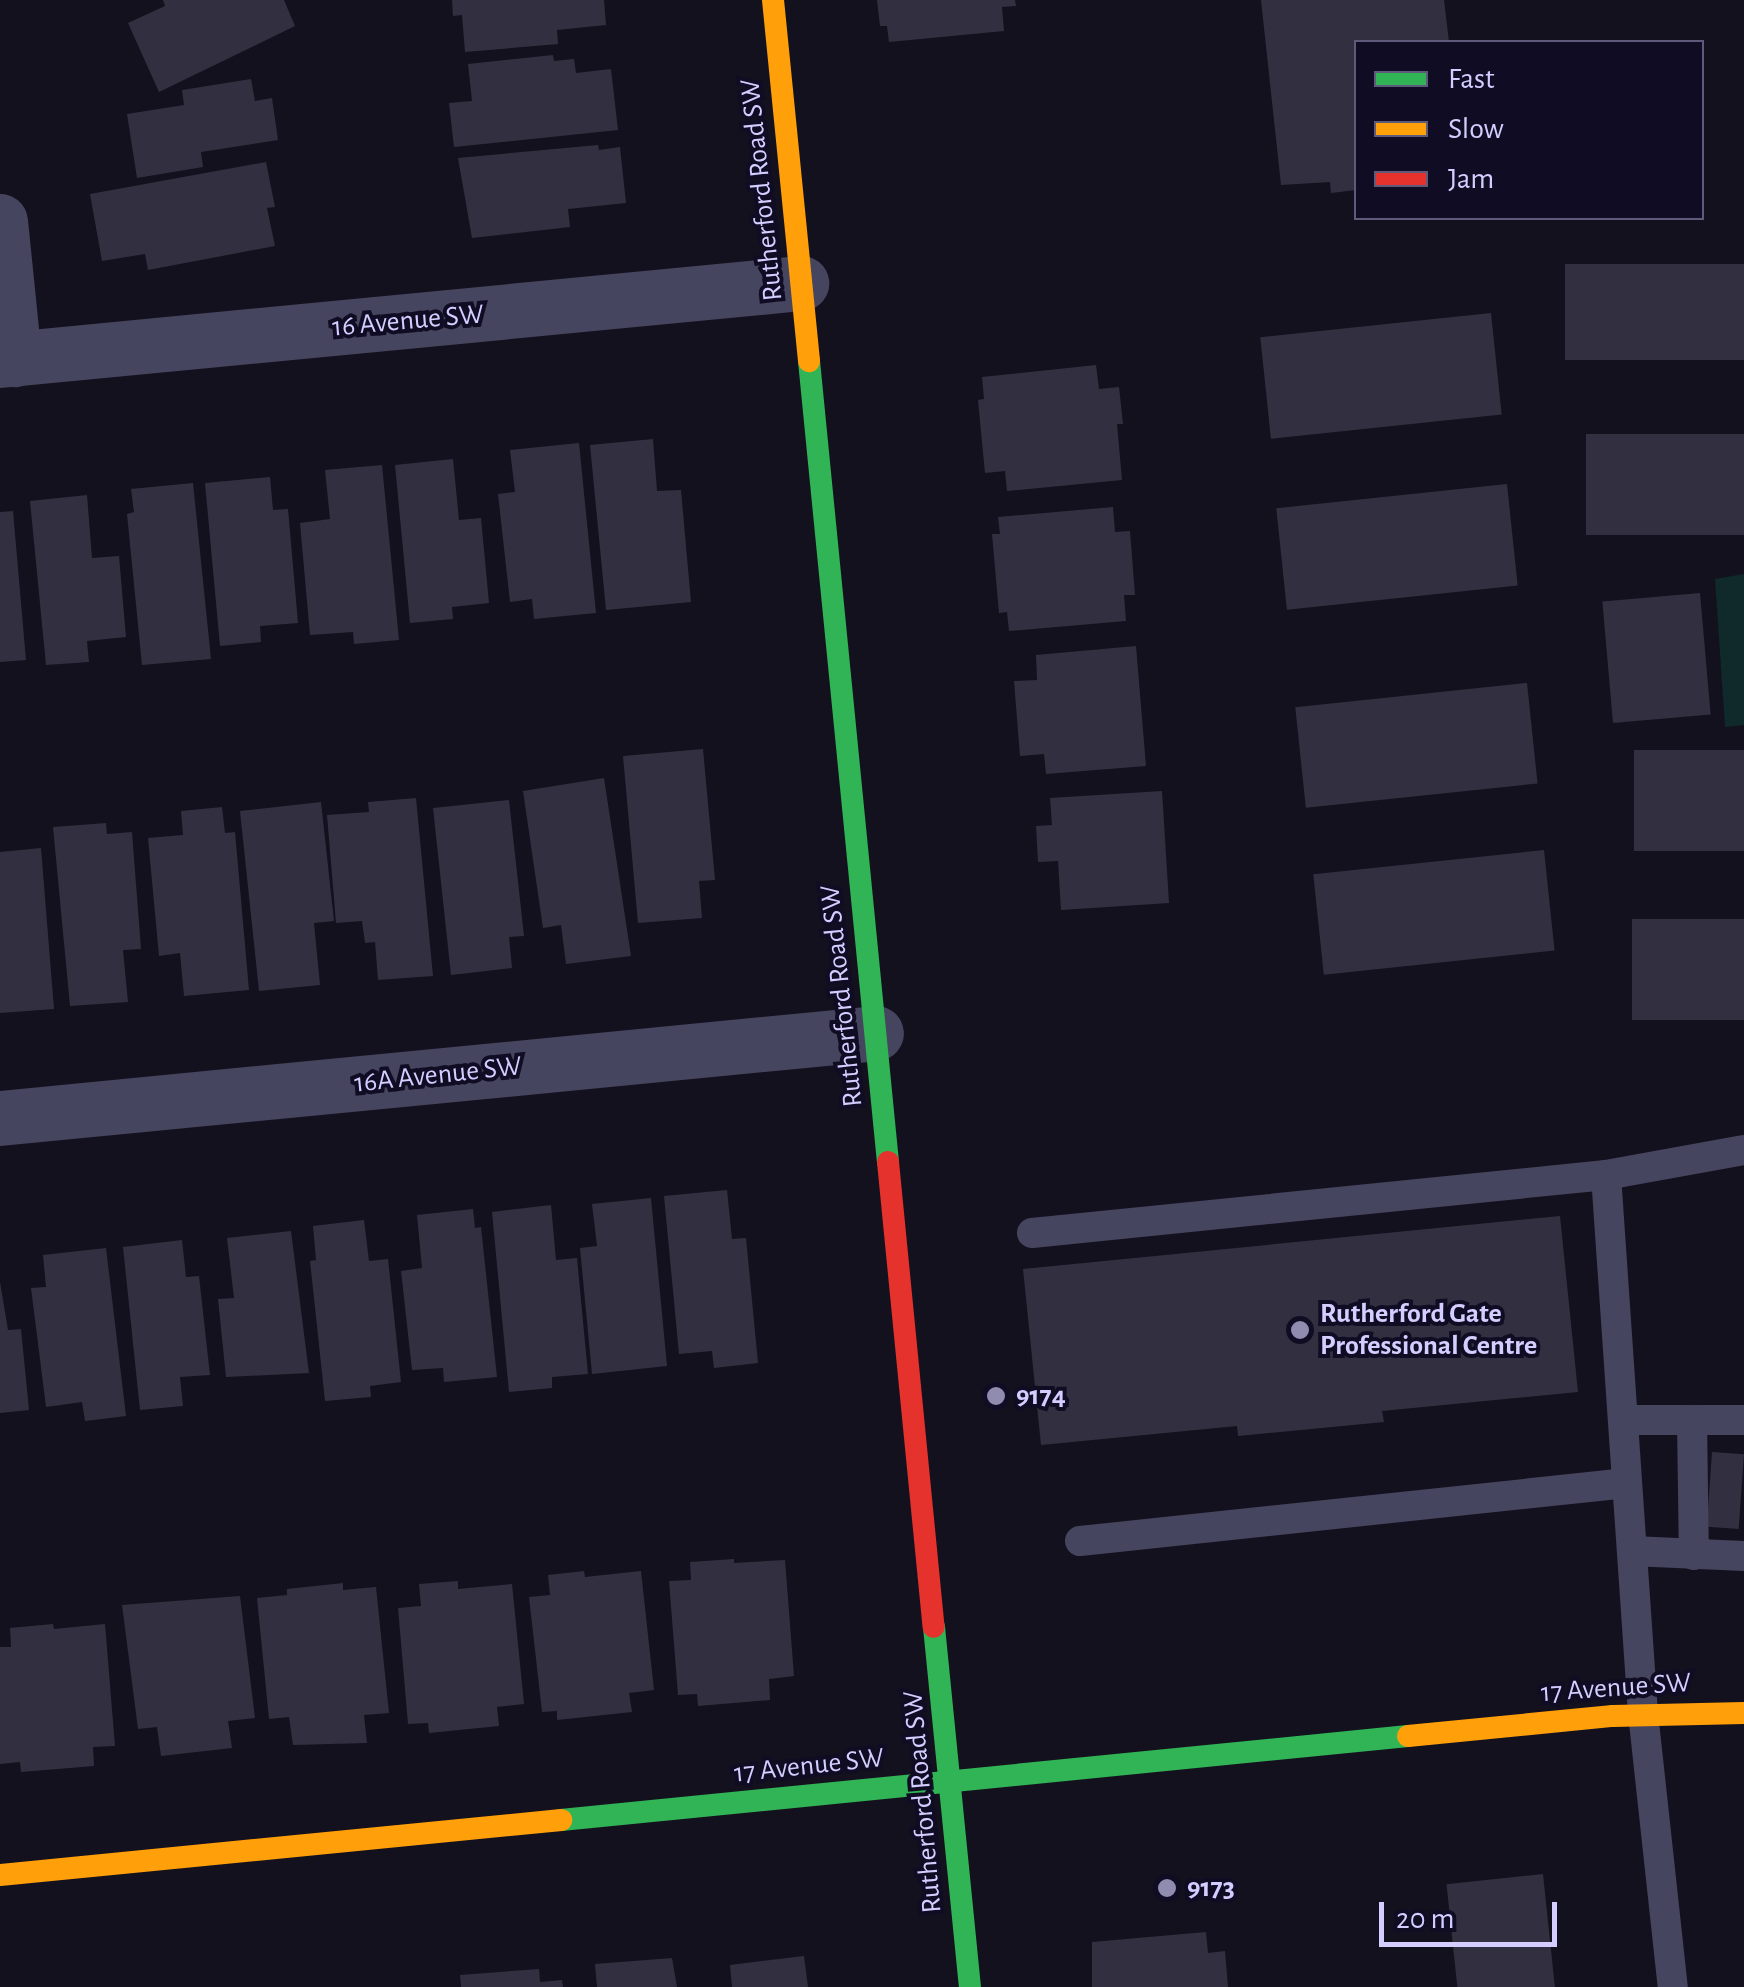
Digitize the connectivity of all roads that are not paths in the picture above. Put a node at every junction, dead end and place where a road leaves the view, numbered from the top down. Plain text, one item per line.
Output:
1 (773, 0) edge
2 (0, 221) edge
3 (802, 283) junction
4 (7, 360) edge
5 (876, 1033) junction
6 (0, 1118) edge
7 (1744, 1150) edge
8 (1606, 1176) junction
9 (1032, 1233) dead end
10 (1624, 1420) junction
11 (1692, 1420) junction
12 (1744, 1420) edge
13 (1627, 1483) junction
14 (1080, 1541) dead end
15 (1632, 1552) junction
16 (1694, 1554) junction
17 (1744, 1556) edge
18 (1744, 1712) edge
19 (1643, 1713) junction
20 (951, 1782) junction
21 (0, 1876) edge
22 (970, 1987) edge
23 (1673, 1987) edge

1 - 3 street, Rutherford Road SW
2 - 4 street, 16 Avenue SW
3 - 4 street, 16 Avenue SW
3 - 5 street, Rutherford Road SW
5 - 6 street, 16A Avenue SW
5 - 20 street, Rutherford Road SW
7 - 8 lane
8 - 9 lane
8 - 10 lane
10 - 11 lane
10 - 13 lane
11 - 12 lane
11 - 16 lane
13 - 14 lane
13 - 15 lane
15 - 16 lane
15 - 19 lane
16 - 17 lane
18 - 19 street, 17 Avenue SW
19 - 20 street, 17 Avenue SW
19 - 23 lane
20 - 21 street, 17 Avenue SW
20 - 22 street, Rutherford Road SW

